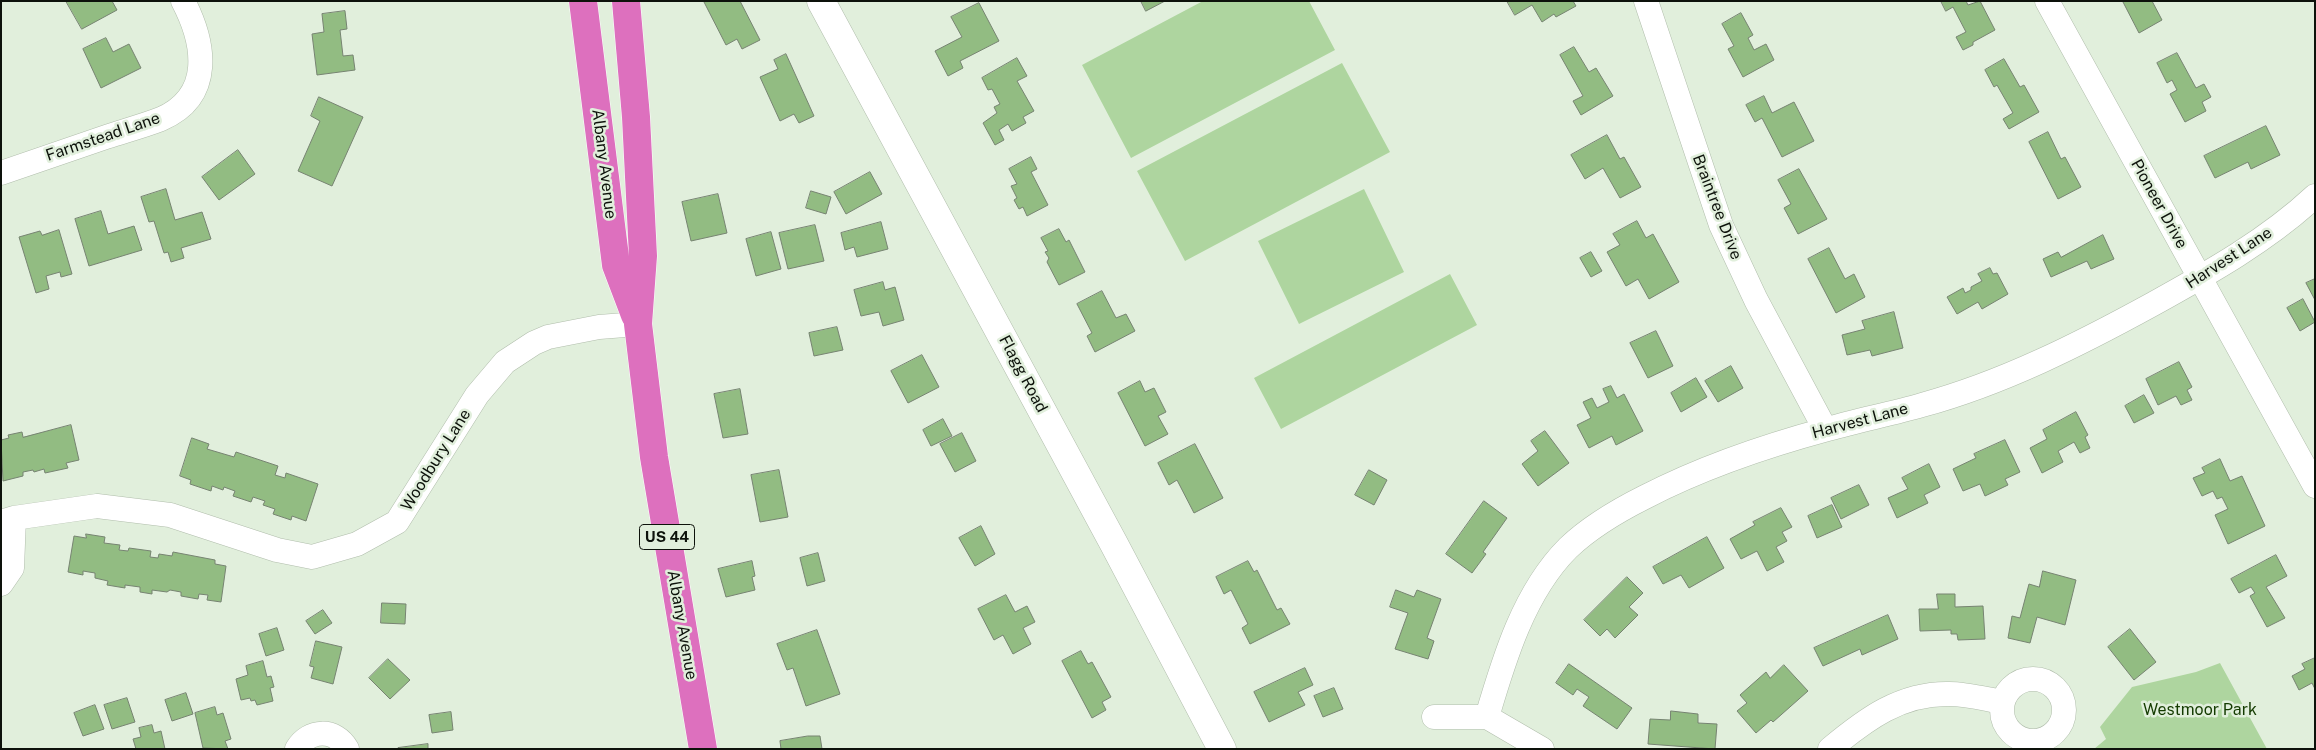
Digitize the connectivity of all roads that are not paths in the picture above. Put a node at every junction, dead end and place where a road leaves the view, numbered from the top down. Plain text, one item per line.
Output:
1 (183, 1) edge
2 (583, 1) edge
3 (626, 1) edge
4 (821, 1) edge
5 (1646, 1) edge
6 (2047, 1) edge
7 (1, 173) edge
8 (2315, 196) edge
9 (2200, 278) junction
10 (638, 324) junction
11 (1825, 429) junction
12 (2315, 486) edge
13 (8, 520) edge
14 (1, 584) edge
15 (2002, 702) dead end
16 (1434, 717) dead end
17 (1487, 718) junction
18 (297, 749) edge
19 (347, 749) edge
20 (703, 749) edge
21 (1222, 749) edge
22 (1542, 749) edge
23 (1830, 749) edge

1 - 7 street, Farmstead Lane
2 - 10 highway, Albany Avenue / US 44
3 - 10 highway, Albany Avenue / US 44
4 - 21 street, Flagg Road
5 - 11 street, Braintree Drive
6 - 9 street, Pioneer Drive
8 - 9 street, Harvest Lane
9 - 11 street, Harvest Lane
9 - 12 street, Pioneer Drive
10 - 13 street, Woodbury Lane
10 - 20 highway, Albany Avenue / US 44
11 - 17 street, Harvest Lane
13 - 14 street, Woodbury Lane
15 - 23 street
16 - 17 street
17 - 22 street
18 - 19 street

